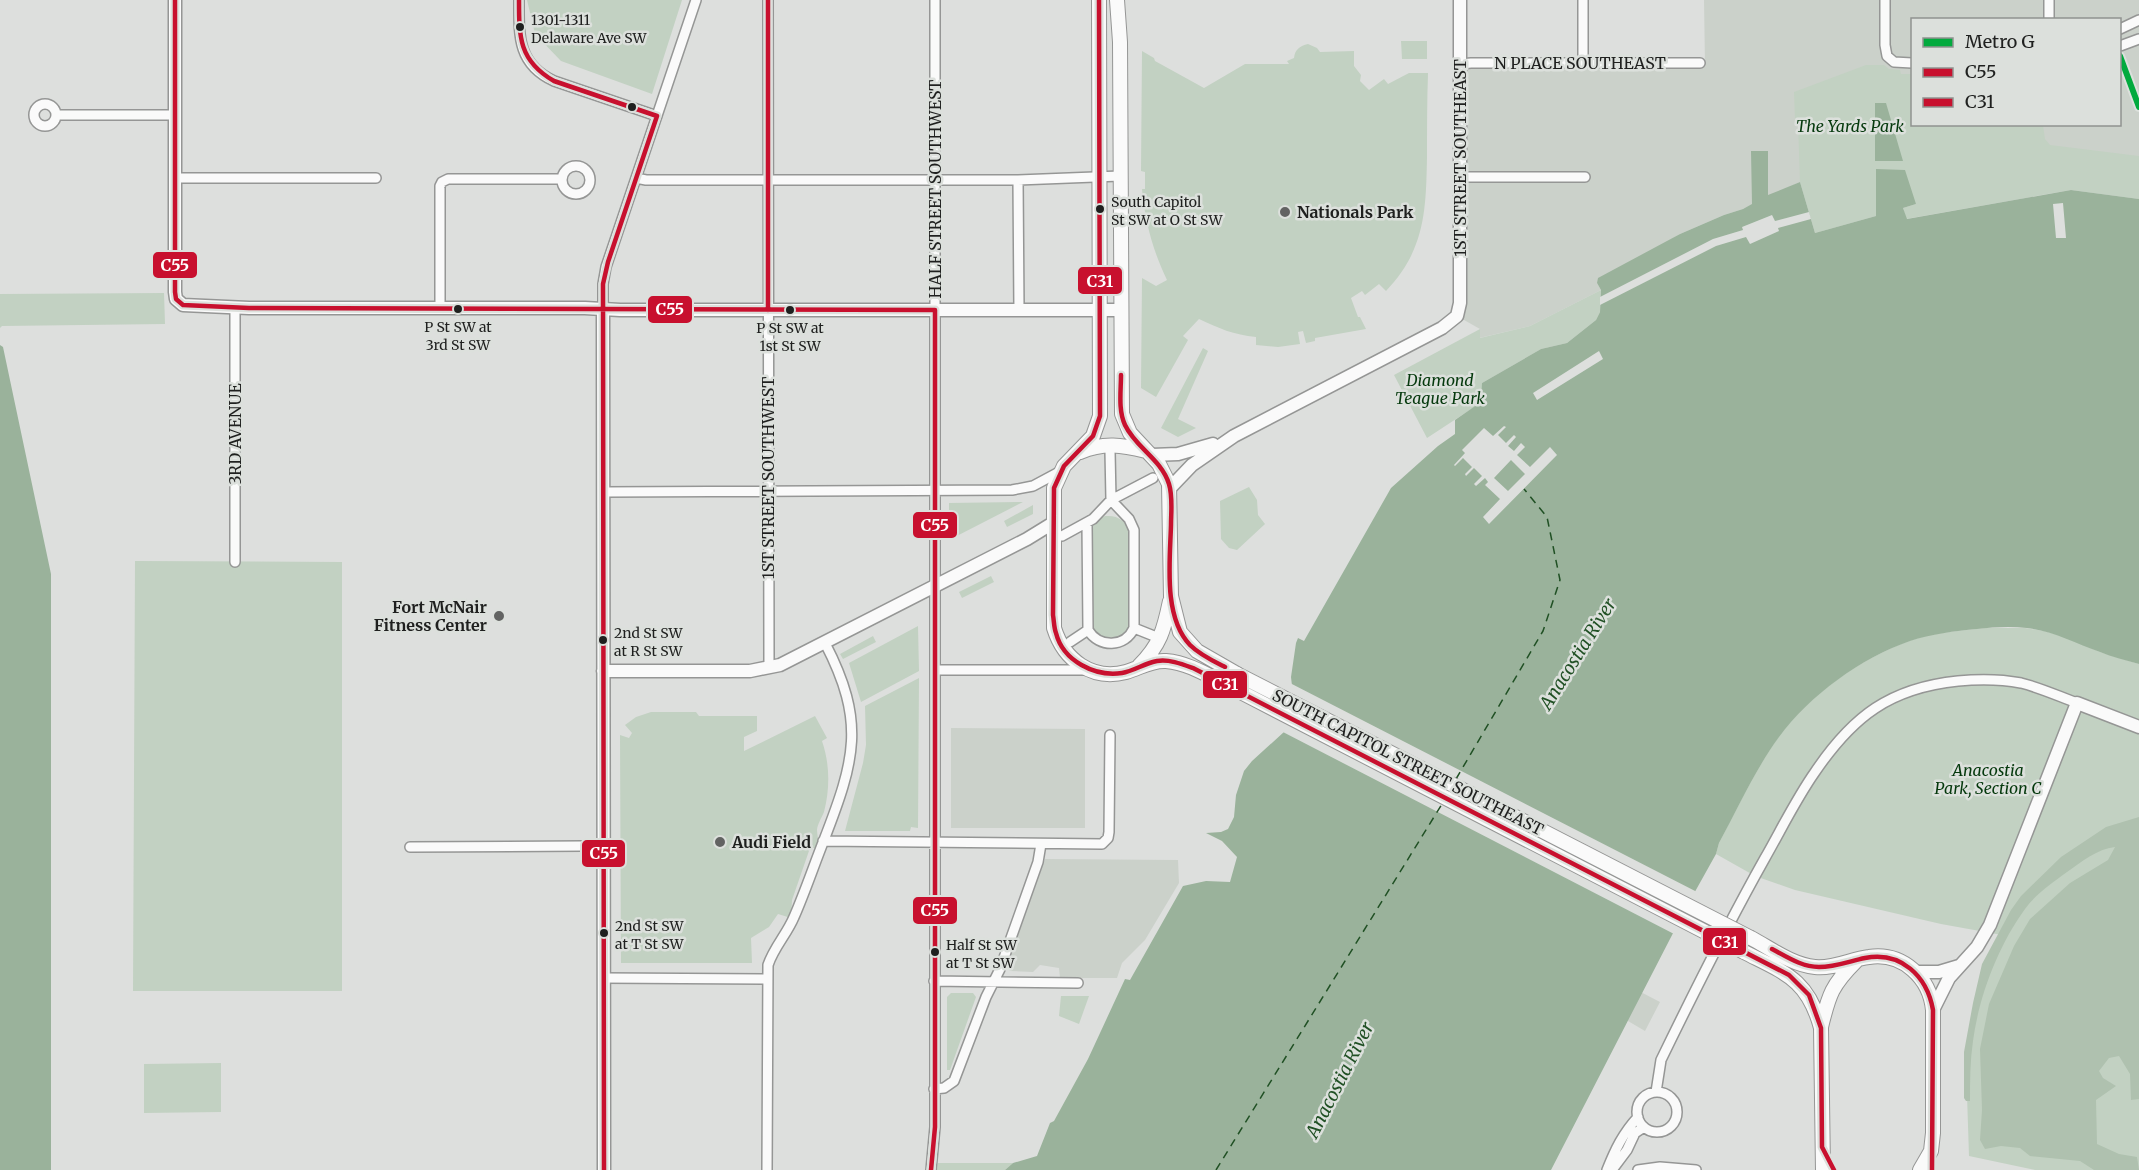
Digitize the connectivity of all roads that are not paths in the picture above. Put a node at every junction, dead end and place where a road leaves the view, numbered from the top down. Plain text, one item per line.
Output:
1 (175, 0) edge
2 (519, 0) edge
3 (696, 0) edge
4 (768, 0) edge
5 (935, 0) edge
6 (1099, 0) edge
7 (1117, 0) edge
8 (1124, 0) edge
9 (1460, 0) edge
10 (1583, 0) edge
11 (1885, 0) edge
12 (2049, 0) edge
13 (2049, 18) edge
14 (2139, 20) edge
15 (2121, 29) edge
16 (2139, 39) edge
17 (1120, 42) junction
18 (2121, 46) edge
19 (1583, 63) junction
20 (1700, 63) dead end
21 (1911, 63) edge
22 (1460, 64) junction
23 (56, 115) dead end
24 (175, 115) junction
25 (657, 116) junction
26 (1100, 176) junction
27 (1120, 176) junction
28 (1460, 177) junction
29 (1585, 177) dead end
30 (175, 178) junction
31 (376, 178) dead end
32 (636, 178) junction
33 (562, 179) dead end
34 (768, 180) junction
35 (936, 180) junction
36 (1018, 180) junction
37 (235, 307) junction
38 (440, 308) junction
39 (603, 309) junction
40 (768, 310) junction
41 (935, 310) junction
42 (1019, 310) junction
43 (1100, 310) junction
44 (1120, 310) junction
45 (1234, 436) junction
46 (1110, 451) dead end
47 (1077, 453) junction
48 (1150, 453) junction
49 (1060, 471) junction
50 (1153, 478) dead end
51 (1170, 488) junction
52 (935, 491) junction
53 (604, 492) junction
54 (768, 492) junction
55 (1111, 500) junction
56 (1053, 523) junction
57 (1087, 524) junction
58 (1062, 536) dead end
59 (235, 562) dead end
60 (935, 587) junction
61 (1170, 596) junction
62 (1134, 628) junction
63 (1088, 630) junction
64 (1154, 636) dead end
65 (1070, 642) dead end
66 (825, 643) junction
67 (769, 668) junction
68 (1137, 668) junction
69 (935, 670) junction
70 (1089, 670) junction
71 (603, 671) junction
72 (2077, 703) junction
73 (2139, 727) edge
74 (1110, 735) dead end
75 (823, 841) junction
76 (934, 843) junction
77 (1041, 844) junction
78 (583, 846) dead end
79 (410, 847) dead end
80 (1857, 960) junction
81 (1960, 966) junction
82 (1916, 972) junction
83 (603, 978) junction
84 (767, 979) junction
85 (934, 981) junction
86 (994, 981) junction
87 (1078, 983) dead end
88 (1933, 1010) junction
89 (1821, 1028) junction
90 (934, 1089) junction
91 (1656, 1092) junction
92 (1638, 1117) junction
93 (1644, 1126) junction
94 (1822, 1147) junction
95 (1931, 1151) junction
96 (604, 1170) edge
97 (767, 1170) edge
98 (932, 1170) edge
99 (1607, 1170) edge
100 (1612, 1170) edge
101 (1638, 1170) edge
102 (1696, 1170) edge
103 (1822, 1170) edge
104 (1834, 1170) edge
105 (1920, 1170) edge
106 (1932, 1170) edge

1 - 24 street
2 - 25 street
3 - 25 street
4 - 34 street, 1ST STREET SOUTHWEST
5 - 35 street, HALF STREET SOUTHWEST
6 - 26 main road
7 - 17 main road, SOUTH CAPITOL STREET SOUTHEAST
8 - 17 main road
9 - 22 street, 1ST STREET SOUTHEAST
10 - 19 street
11 - 21 street
12 - 13 street
14 - 15 street
16 - 18 street
17 - 27 main road, SOUTH CAPITOL STREET SOUTHEAST
19 - 20 street, N PLACE SOUTHEAST
19 - 22 street, N PLACE SOUTHEAST
22 - 28 street, 1ST STREET SOUTHEAST
23 - 24 street
24 - 30 street
25 - 32 street
26 - 27 street
26 - 36 street
26 - 43 main road
27 - 44 main road, SOUTH CAPITOL STREET SOUTHEAST
28 - 29 street
28 - 45 street, 1ST STREET SOUTHEAST
30 - 31 street
30 - 37 street
32 - 34 street
32 - 39 street
33 - 38 street
34 - 35 street
34 - 40 street, 1ST STREET SOUTHWEST
35 - 36 street
35 - 41 street, HALF STREET SOUTHWEST
36 - 42 street
37 - 38 street
37 - 59 street, 3RD AVENUE
38 - 39 street
39 - 40 street
39 - 53 street
40 - 41 street
40 - 54 street, 1ST STREET SOUTHWEST
41 - 42 street
41 - 52 street, HALF STREET SOUTHWEST
42 - 43 street
43 - 44 street
43 - 47 main road
44 - 48 main road, SOUTH CAPITOL STREET SOUTHEAST
45 - 48 street
45 - 51 street
46 - 55 street
47 - 48 main road
47 - 49 main road
48 - 51 main road, SOUTH CAPITOL STREET SOUTHEAST
49 - 52 street
49 - 56 main road
50 - 55 street
51 - 61 main road, SOUTH CAPITOL STREET SOUTHEAST
52 - 54 street
52 - 60 street, HALF STREET SOUTHWEST
53 - 54 street
53 - 71 street
54 - 67 street, 1ST STREET SOUTHWEST
55 - 57 street
55 - 62 street
56 - 60 street
56 - 70 main road
57 - 58 street
57 - 63 street
60 - 66 street
60 - 69 street, HALF STREET SOUTHWEST
61 - 68 main road
61 - 80 main road, SOUTH CAPITOL STREET SOUTHEAST, bridge
62 - 63 street
62 - 64 street
63 - 65 street
66 - 67 street
66 - 75 street
67 - 71 street
68 - 70 main road
68 - 89 main road, bridge
69 - 70 street
69 - 76 street, HALF STREET SOUTHWEST
71 - 83 street
72 - 73 street
72 - 81 street
72 - 91 street
74 - 77 street
75 - 76 street
75 - 84 street
76 - 77 street
76 - 85 street, HALF STREET SOUTHWEST
77 - 86 street
78 - 79 street
80 - 82 main road, SOUTH CAPITOL STREET SOUTHEAST
80 - 89 main road
81 - 82 street
81 - 88 street
82 - 88 main road
83 - 84 street
83 - 96 street
84 - 97 street
85 - 86 street
85 - 90 street, HALF STREET SOUTHWEST
86 - 87 street
86 - 90 street
88 - 95 main road
89 - 94 main road
90 - 98 street, HALF STREET SOUTHWEST
91 - 92 street
91 - 93 street
92 - 93 street
92 - 99 street
93 - 100 street
94 - 103 main road
94 - 104 main road
95 - 105 main road
95 - 106 main road
101 - 102 street

